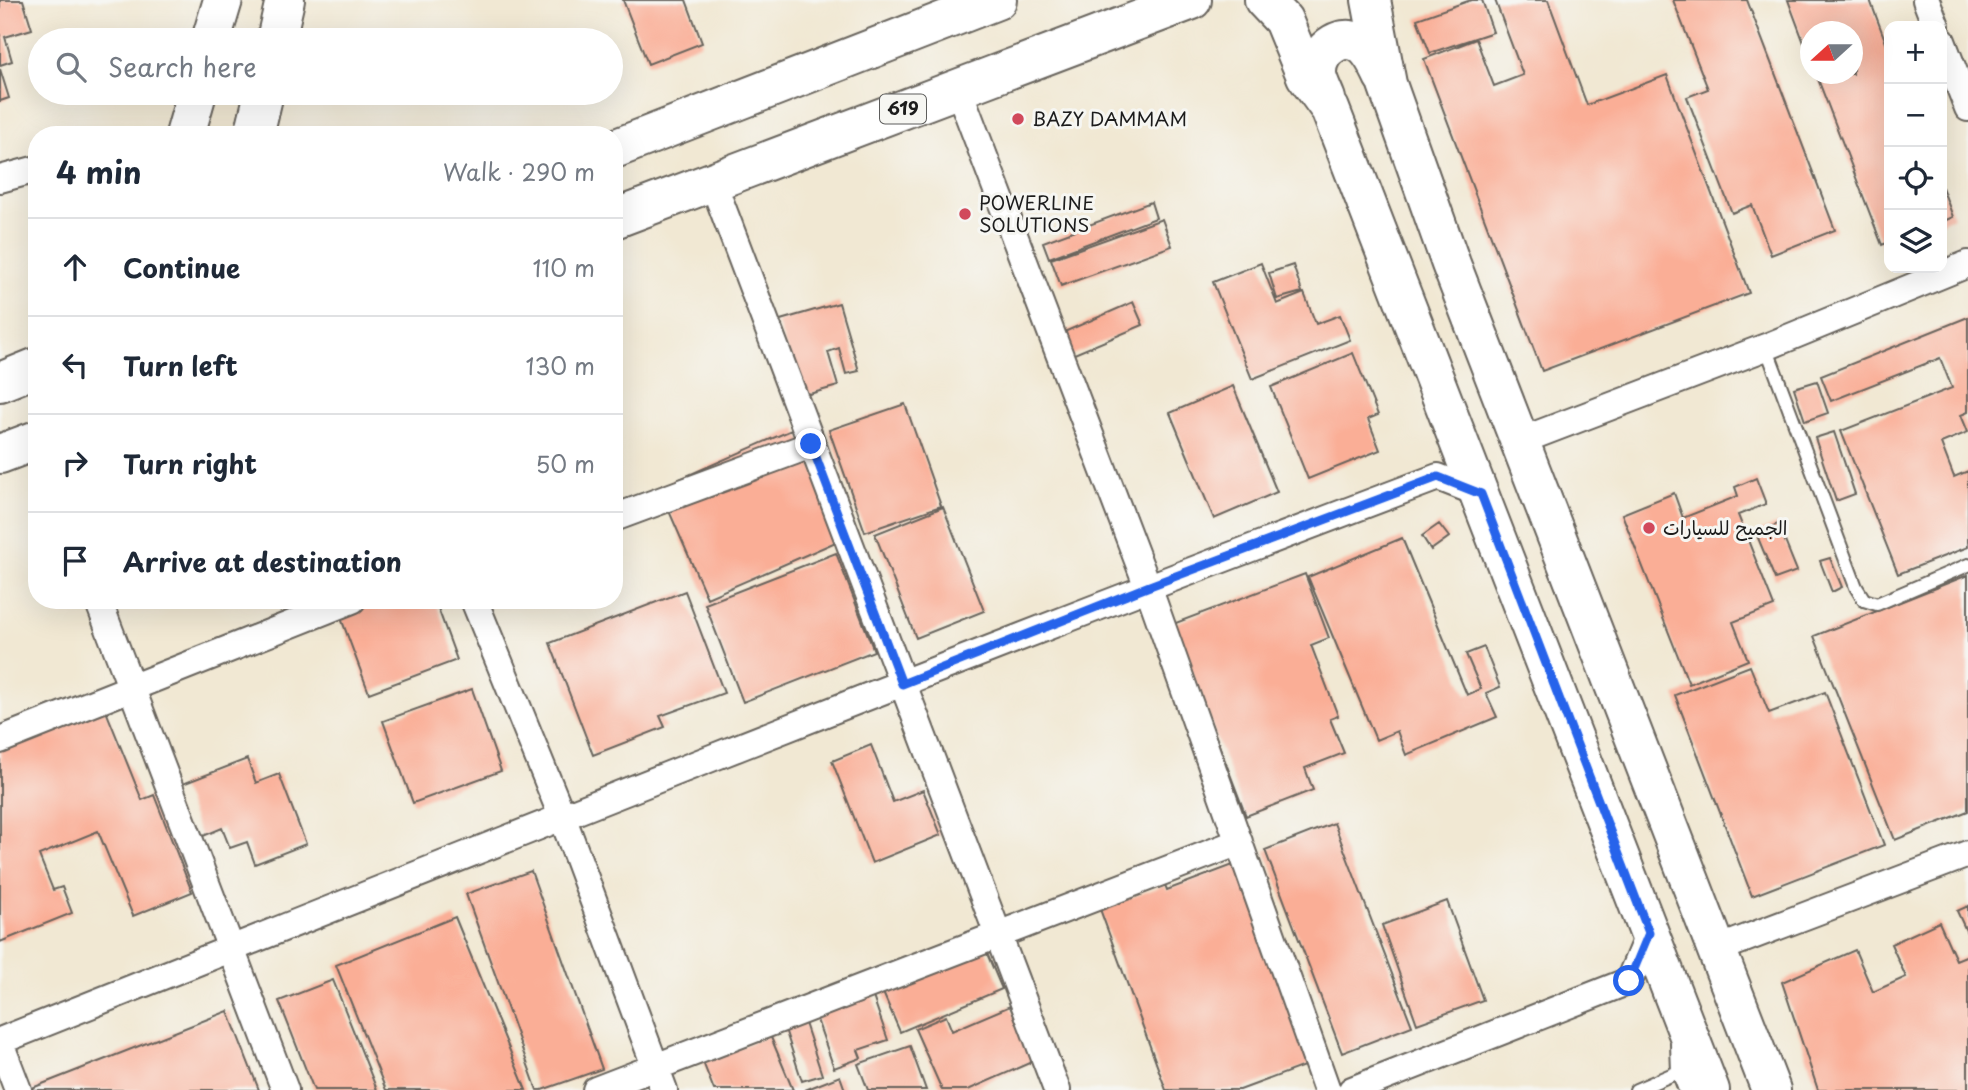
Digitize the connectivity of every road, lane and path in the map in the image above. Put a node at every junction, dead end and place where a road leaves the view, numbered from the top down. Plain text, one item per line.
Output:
1 (223, 0) edge
2 (285, 0) edge
3 (1192, 0) edge
4 (1264, 0) edge
5 (1371, 0) edge
6 (1926, 0) edge
7 (990, 1) edge
8 (1934, 21) edge
9 (215, 28) edge
10 (279, 28) edge
11 (1947, 54) edge
12 (1387, 84) junction
13 (958, 88) junction
14 (194, 105) edge
15 (261, 105) edge
16 (1968, 108) edge
17 (1330, 109) junction
18 (188, 126) edge
19 (256, 126) edge
20 (623, 145) edge
21 (28, 171) edge
22 (0, 178) edge
23 (713, 183) junction
24 (623, 216) edge
25 (1968, 264) edge
26 (1766, 347) junction
27 (28, 371) edge
28 (0, 382) edge
29 (1520, 441) junction
30 (28, 443) edge
31 (811, 444) junction
32 (0, 454) edge
33 (1481, 494) junction
34 (623, 515) edge
35 (1968, 565) edge
36 (1147, 587) junction
37 (101, 609) edge
38 (329, 609) edge
39 (478, 609) edge
40 (902, 684) junction
41 (130, 687) junction
42 (0, 740) edge
43 (562, 816) junction
44 (1239, 842) junction
45 (1968, 854) edge
46 (1649, 933) junction
47 (997, 934) junction
48 (232, 949) junction
49 (1718, 949) junction
50 (0, 1042) edge
51 (660, 1079) edge
52 (1694, 1081) edge
53 (18, 1090) edge
54 (285, 1090) edge
55 (596, 1090) edge
56 (1057, 1090) edge
57 (1327, 1090) edge
58 (1352, 1090) edge
59 (1636, 1090) edge
60 (1685, 1090) edge
61 (1771, 1090) edge

1 - 9 main road
2 - 10 main road
3 - 13 main road, 619
4 - 17 main road
5 - 12 main road
6 - 8 street
7 - 20 main road
11 - 16 street
12 - 17 main road
12 - 29 main road
13 - 23 main road, 619
13 - 36 street
14 - 18 main road
15 - 19 main road
17 - 33 main road
21 - 22 street
23 - 24 main road, 619
23 - 31 street
25 - 26 street
26 - 29 street
26 - 35 lane
27 - 28 main road
29 - 49 main road
30 - 32 main road
31 - 34 street
31 - 40 street
33 - 36 street
33 - 46 main road
36 - 40 street
36 - 44 street
37 - 41 street
38 - 41 street
39 - 43 street
40 - 43 street
40 - 47 street
41 - 42 street
41 - 48 street
43 - 48 street
43 - 51 street
44 - 47 street
44 - 57 street
45 - 49 street
46 - 52 main road
46 - 58 street
47 - 51 street
47 - 56 street
48 - 50 street
48 - 54 street
49 - 61 main road
50 - 53 street
51 - 55 street
52 - 59 lane
52 - 60 lane

